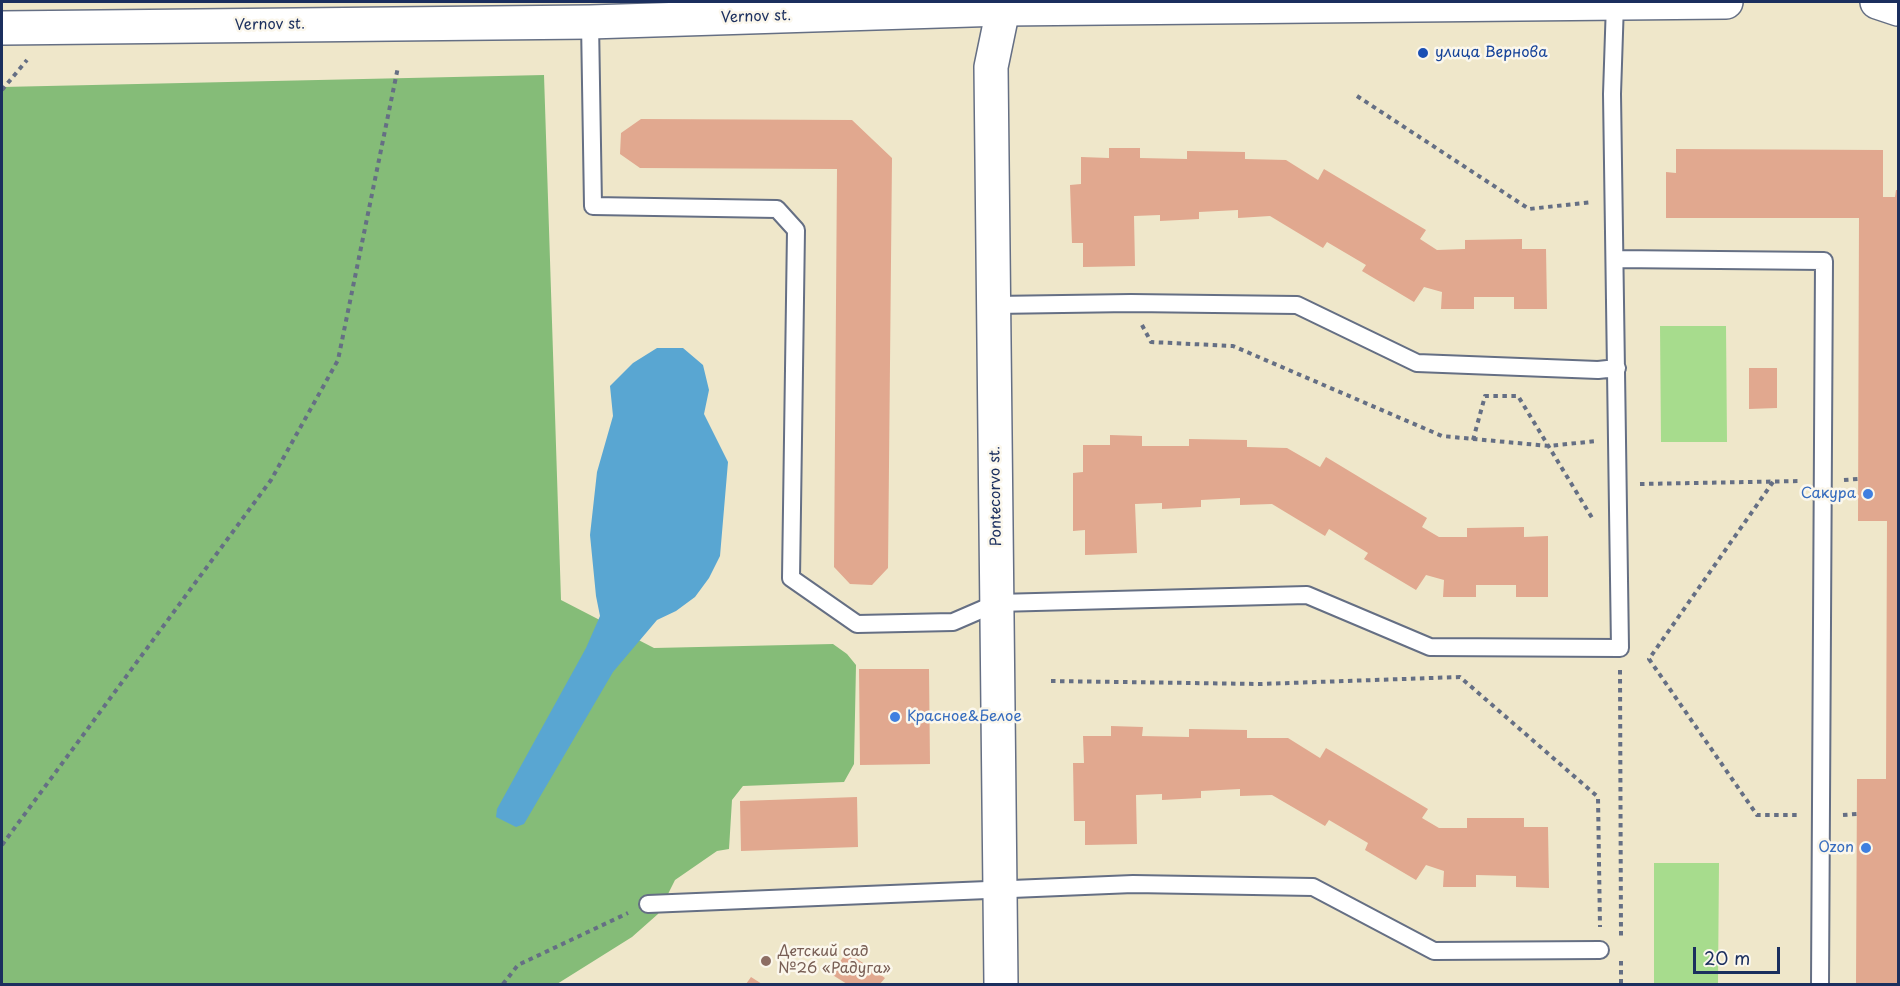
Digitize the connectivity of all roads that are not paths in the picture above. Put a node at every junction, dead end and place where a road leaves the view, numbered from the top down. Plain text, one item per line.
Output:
1 (1726, 2) edge
2 (1877, 2) edge
3 (1615, 3) edge
4 (1406, 4) edge
5 (1004, 5) edge
6 (1899, 9) edge
7 (590, 22) junction
8 (2, 28) edge
9 (1615, 259) junction
10 (994, 305) junction
11 (1617, 368) junction
12 (997, 603) junction
13 (1000, 890) junction
14 (648, 904) road end
15 (1600, 950) road end
16 (1001, 984) edge
17 (1820, 984) edge

1 - 3 main road, Vernov st.
2 - 6 main road
3 - 4 main road, Vernov st.
3 - 9 lane
4 - 5 main road, Vernov st.
5 - 7 main road, Vernov st.
5 - 10 main road, Pontecorvo st.
7 - 8 main road, Vernov st.
7 - 12 lane
9 - 11 lane
9 - 17 lane
10 - 11 lane
10 - 12 main road, Pontecorvo st.
11 - 12 lane
12 - 13 main road, Pontecorvo st.
13 - 14 lane
13 - 15 lane
13 - 16 main road, Pontecorvo st.

